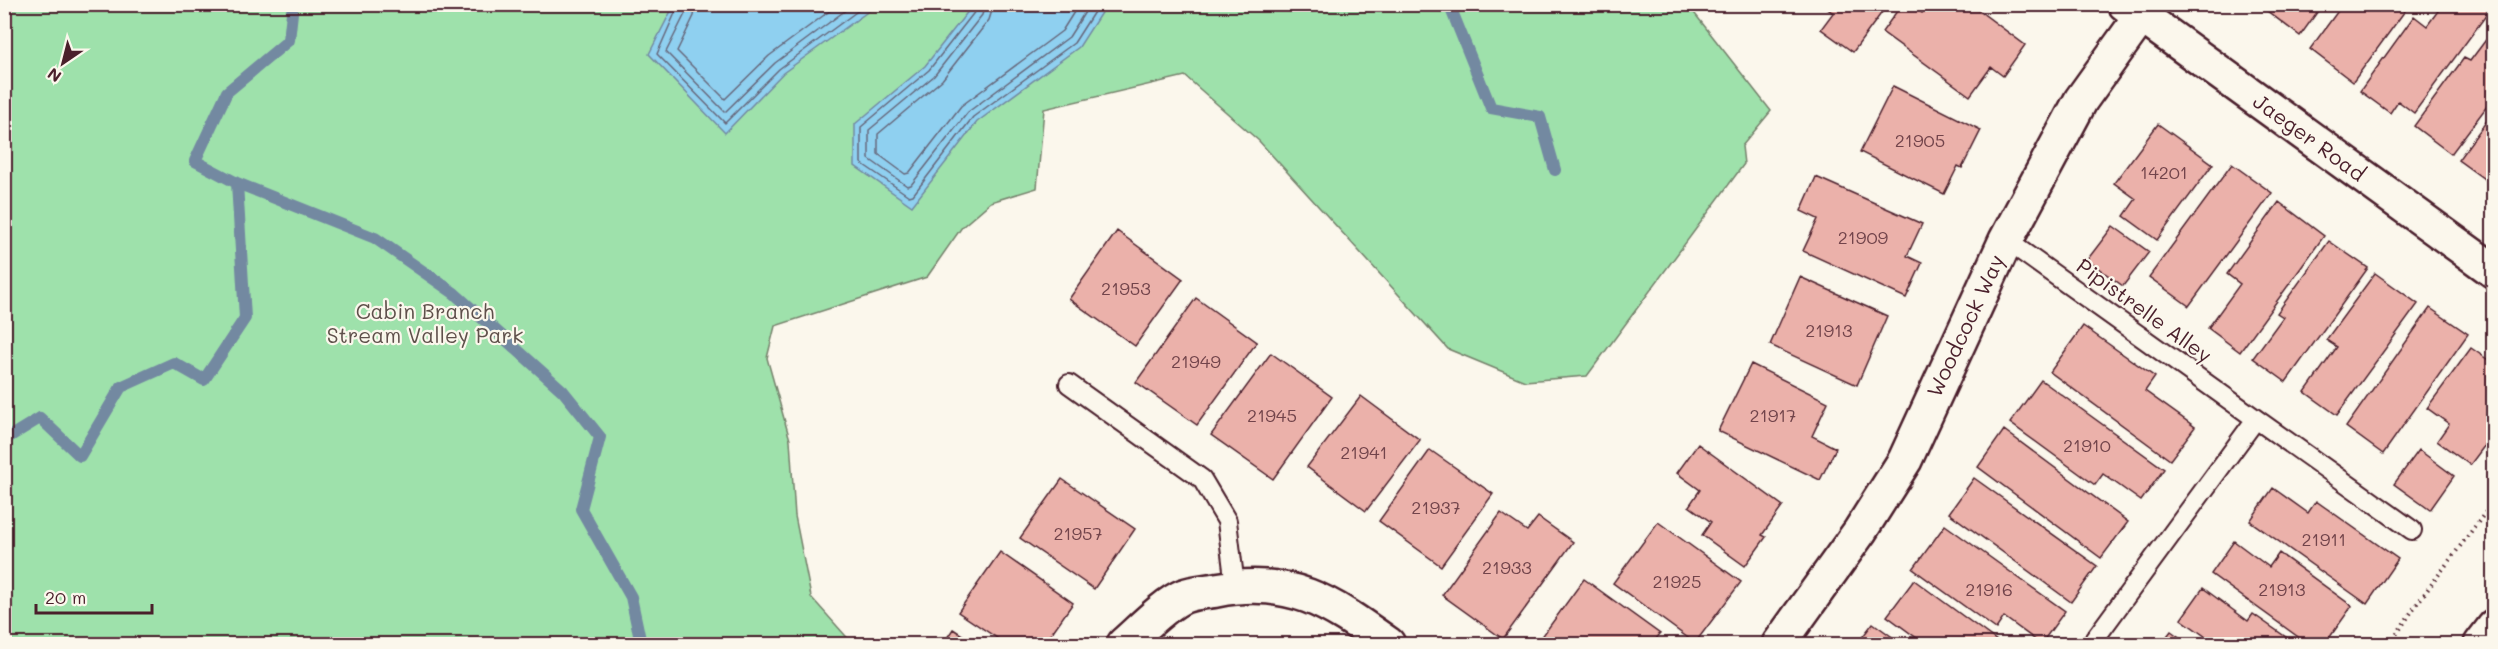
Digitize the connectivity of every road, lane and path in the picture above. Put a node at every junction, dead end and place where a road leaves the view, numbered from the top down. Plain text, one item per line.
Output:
1 (2139, 8) edge
2 (2006, 240) junction
3 (2493, 271) edge
4 (1069, 384) dead end
5 (2256, 419) junction
6 (2493, 501) edge
7 (2412, 530) dead end
8 (1236, 586) junction
9 (2493, 627) edge
10 (1124, 645) edge
11 (1388, 645) edge
12 (1779, 645) edge
13 (2091, 645) edge
14 (2390, 645) edge
15 (2481, 645) edge

1 - 2 street, Woodcock Way
1 - 3 street, Jaeger Road
2 - 5 lane, Pipistrelle Alley
2 - 12 street, Woodcock Way
4 - 8 lane
5 - 7 lane, Pipistrelle Alley
5 - 13 lane
6 - 14 path
8 - 10 street
8 - 11 street
9 - 15 street

